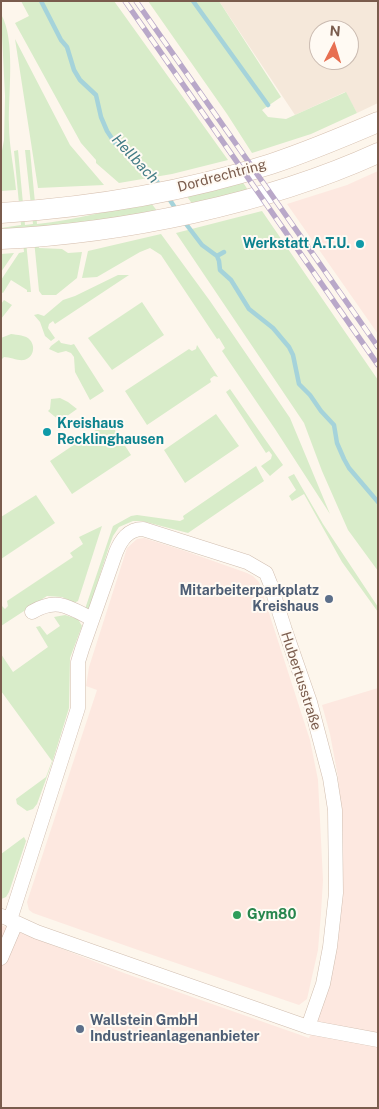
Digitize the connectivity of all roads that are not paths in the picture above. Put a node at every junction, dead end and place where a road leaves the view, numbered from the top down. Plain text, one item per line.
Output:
1 (378, 122) edge
2 (378, 152) edge
3 (1, 213) edge
4 (2, 240) edge
5 (32, 612) dead end
6 (92, 619) junction
7 (9, 919) edge
8 (1, 958) edge
9 (308, 1027) junction
10 (378, 1040) edge

1 - 3 main road, Dordrechtring
2 - 4 main road, Dordrechtring
5 - 6 street
6 - 7 street, Hubertusstraße
6 - 9 street, Hubertusstraße
7 - 8 street, Hubertusstraße
7 - 9 street
9 - 10 street

